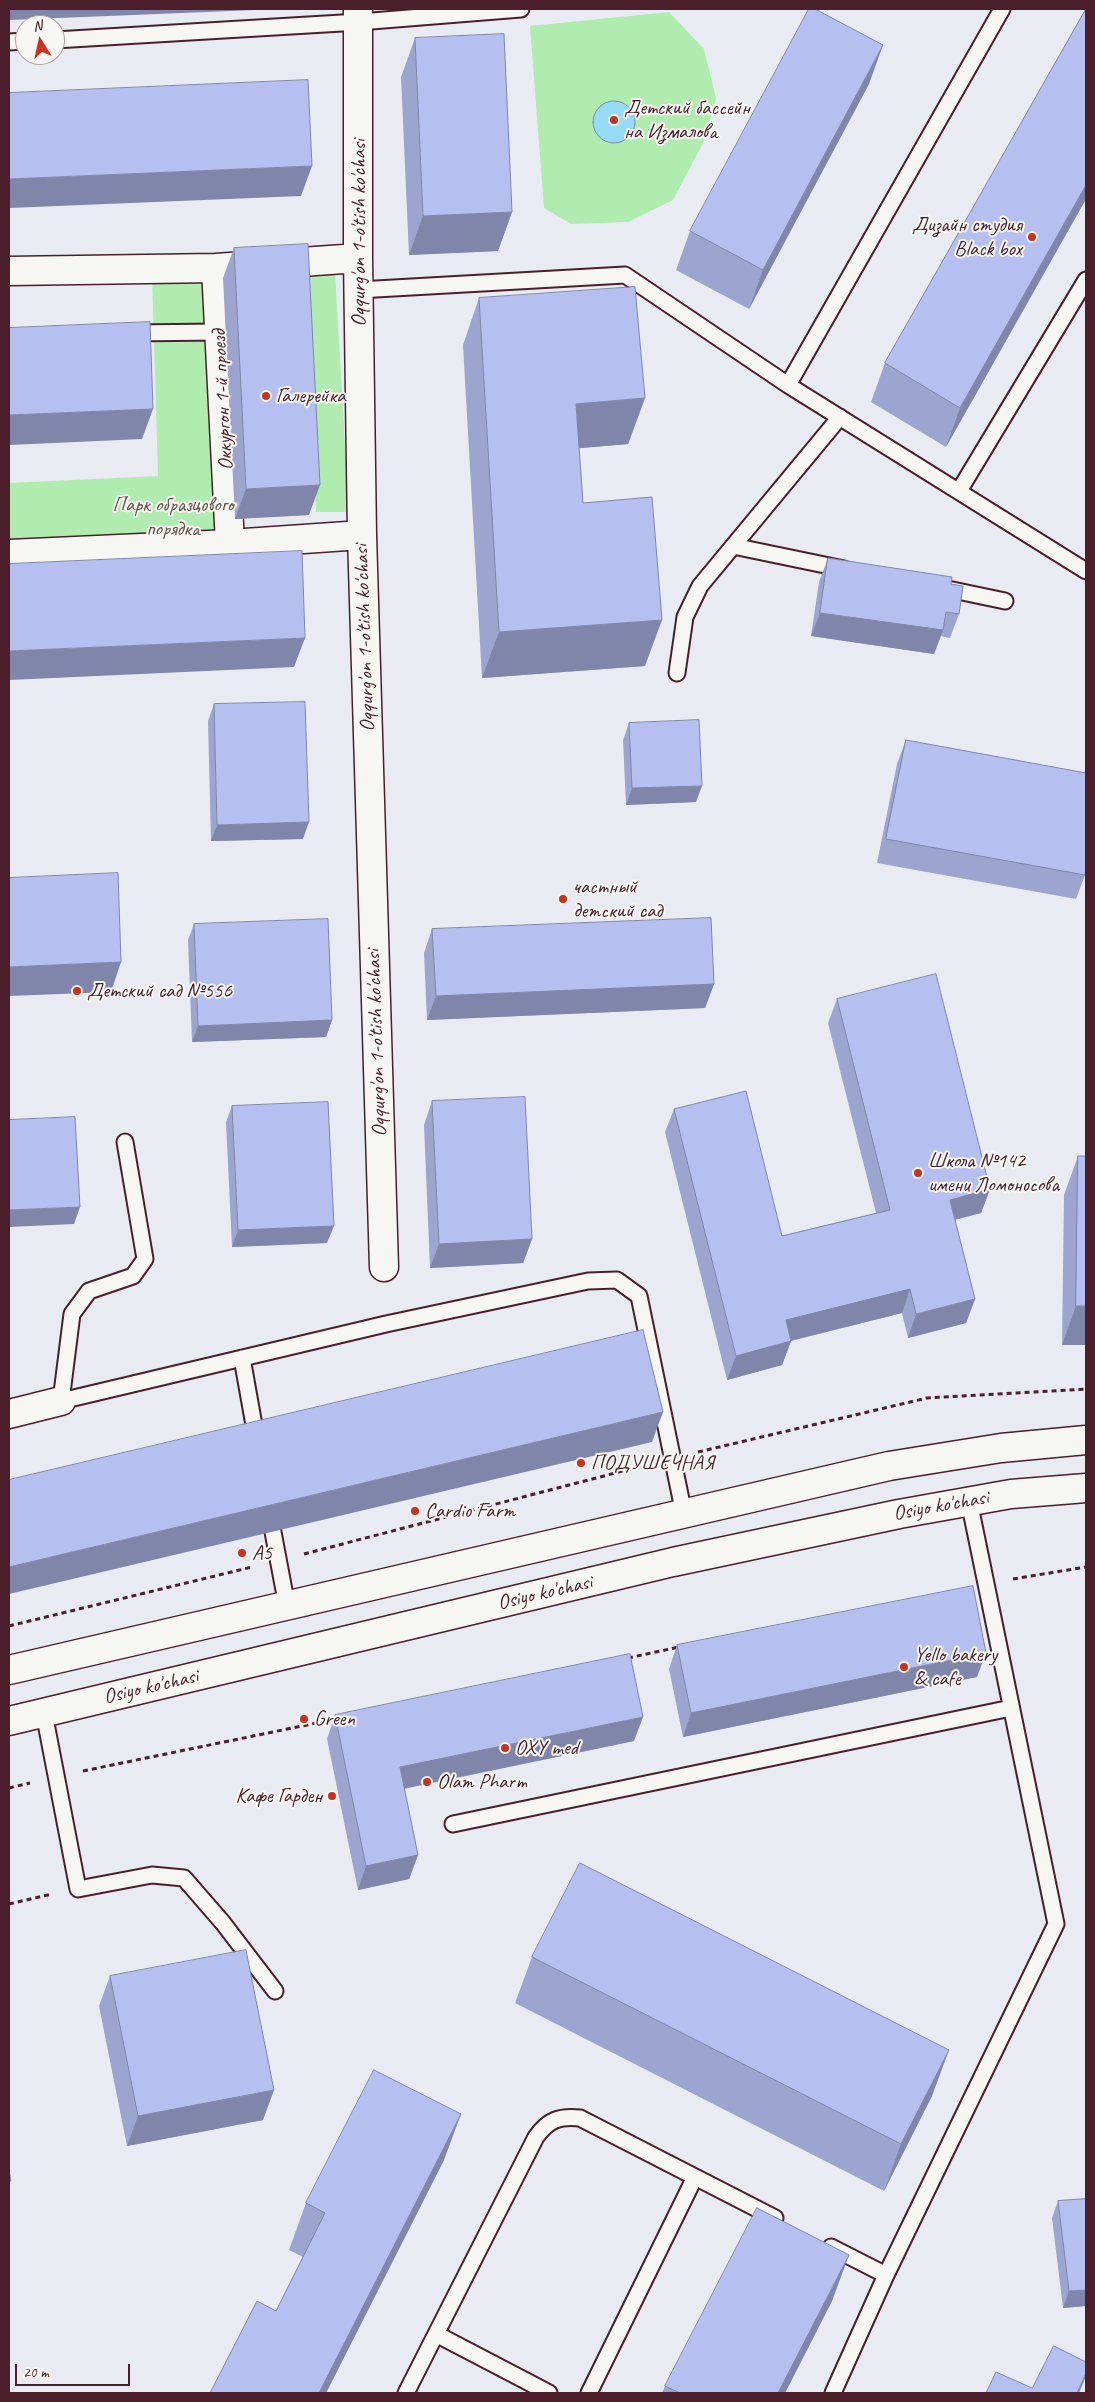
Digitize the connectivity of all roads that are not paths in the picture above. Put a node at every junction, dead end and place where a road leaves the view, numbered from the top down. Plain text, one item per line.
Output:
1 (521, 9) edge
2 (1002, 9) edge
3 (359, 16) edge
4 (65, 39) edge
5 (358, 258) junction
6 (216, 268) junction
7 (9, 271) edge
8 (1086, 280) edge
9 (358, 290) junction
10 (219, 332) junction
11 (114, 334) edge
12 (788, 385) junction
13 (840, 417) junction
14 (959, 491) junction
15 (362, 535) junction
16 (230, 544) junction
17 (733, 546) junction
18 (9, 554) edge
19 (1086, 571) edge
20 (859, 572) edge
21 (927, 585) edge
22 (1005, 601) dead end
23 (678, 673) dead end
24 (125, 1142) dead end
25 (384, 1267) dead end
26 (242, 1358) junction
27 (61, 1401) junction
28 (9, 1414) edge
29 (1086, 1440) edge
30 (258, 1448) edge
31 (1086, 1488) edge
32 (969, 1501) junction
33 (684, 1514) junction
34 (273, 1532) edge
35 (287, 1606) junction
36 (9, 1670) edge
37 (1011, 1708) junction
38 (44, 1713) junction
39 (9, 1721) edge
40 (453, 1824) dead end
41 (275, 1991) dead end
42 (695, 2177) junction
43 (790, 2226) edge
44 (816, 2240) edge
45 (886, 2275) junction
46 (436, 2334) junction
47 (406, 2393) edge
48 (549, 2393) edge
49 (589, 2393) edge
50 (833, 2393) edge

1 - 3 lane
2 - 12 lane
3 - 4 lane
3 - 5 street, Oqqurg'on 1-o'tish ko'chasi
5 - 6 street
5 - 9 street, Oqqurg'on 1-o'tish ko'chasi
6 - 7 street
6 - 10 street, Оккургон 1-й проезд
8 - 14 lane
9 - 12 lane
9 - 15 street, Oqqurg'on 1-o'tish ko'chasi
10 - 11 lane
10 - 16 street, Оккургон 1-й проезд
12 - 13 lane
13 - 14 lane
13 - 17 lane
14 - 19 lane
15 - 16 street
15 - 25 street, Oqqurg'on 1-o'tish ko'chasi
16 - 18 street
17 - 20 lane
17 - 23 lane
21 - 22 lane
24 - 27 lane
26 - 27 lane
26 - 30 lane
26 - 33 lane
27 - 28 street
29 - 33 street
31 - 32 street, Osiyo ko'chasi
32 - 37 lane
32 - 38 street, Osiyo ko'chasi
33 - 35 street
34 - 35 lane
35 - 36 street
37 - 40 lane
37 - 45 lane
38 - 39 street, Osiyo ko'chasi
38 - 41 lane
42 - 43 lane
42 - 46 lane
42 - 49 lane
44 - 45 lane
45 - 50 lane
46 - 47 lane
46 - 48 lane

